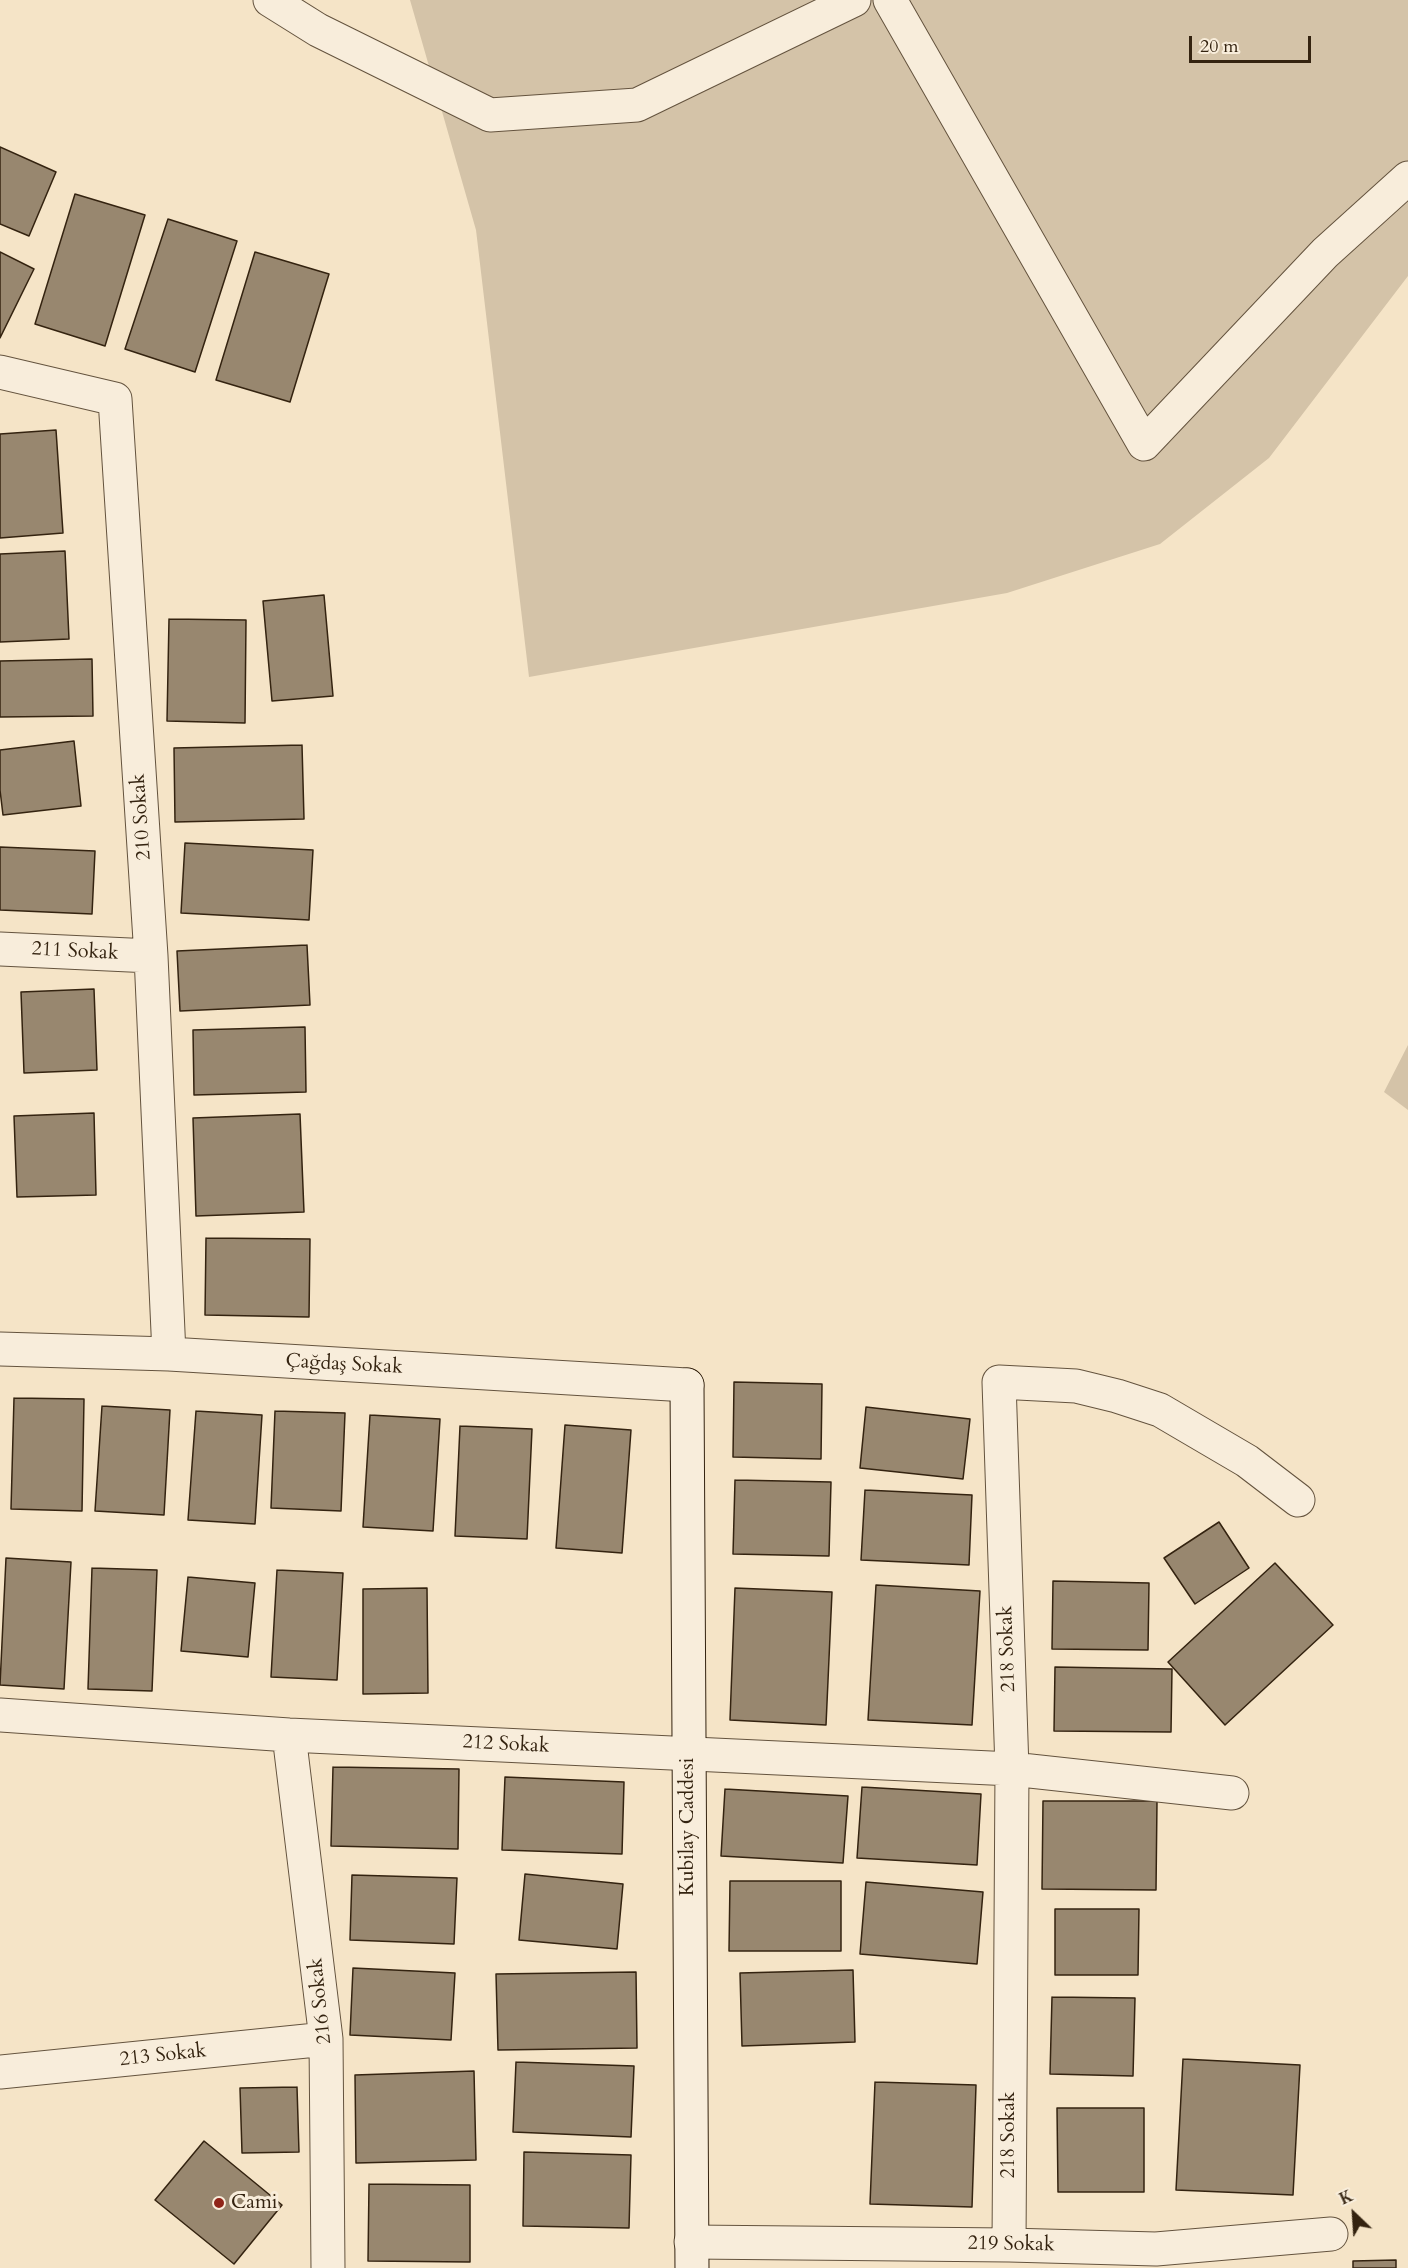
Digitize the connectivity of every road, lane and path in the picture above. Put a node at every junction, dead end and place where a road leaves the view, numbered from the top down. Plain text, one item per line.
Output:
1 (270, 0) edge
2 (854, 0) edge
3 (890, 0) edge
4 (1408, 178) edge
5 (0, 372) edge
6 (0, 949) edge
7 (151, 956) junction
8 (0, 1349) edge
9 (169, 1354) junction
10 (687, 1386) joint
11 (1299, 1500) dead end
12 (0, 1715) edge
13 (289, 1736) junction
14 (688, 1754) junction
15 (1012, 1769) junction
16 (1232, 1793) dead end
17 (326, 2039) junction
18 (0, 2072) edge
19 (1330, 2234) dead end
20 (1009, 2245) junction
21 (692, 2255) edge
22 (1155, 2259) edge
23 (328, 2268) edge

1 - 2 street
3 - 4 street
5 - 7 street, 210 Sokak
6 - 7 street, 211 Sokak
7 - 9 street, 210 Sokak
8 - 9 street, Çağdaş Sokak
9 - 10 street, Çağdaş Sokak
10 - 14 street, Kubilay Caddesi
11 - 15 street, 218 Sokak
12 - 13 street, 212 Sokak
13 - 14 street, 212 Sokak
13 - 17 street, 216 Sokak
14 - 15 street, 212 Sokak
14 - 21 street, Kubilay Caddesi
15 - 16 street, 212 Sokak
15 - 20 street, 218 Sokak
17 - 18 street, 213 Sokak
17 - 23 street, 216 Sokak
19 - 22 street, 219 Sokak
20 - 21 street, 219 Sokak
20 - 22 street, 219 Sokak

